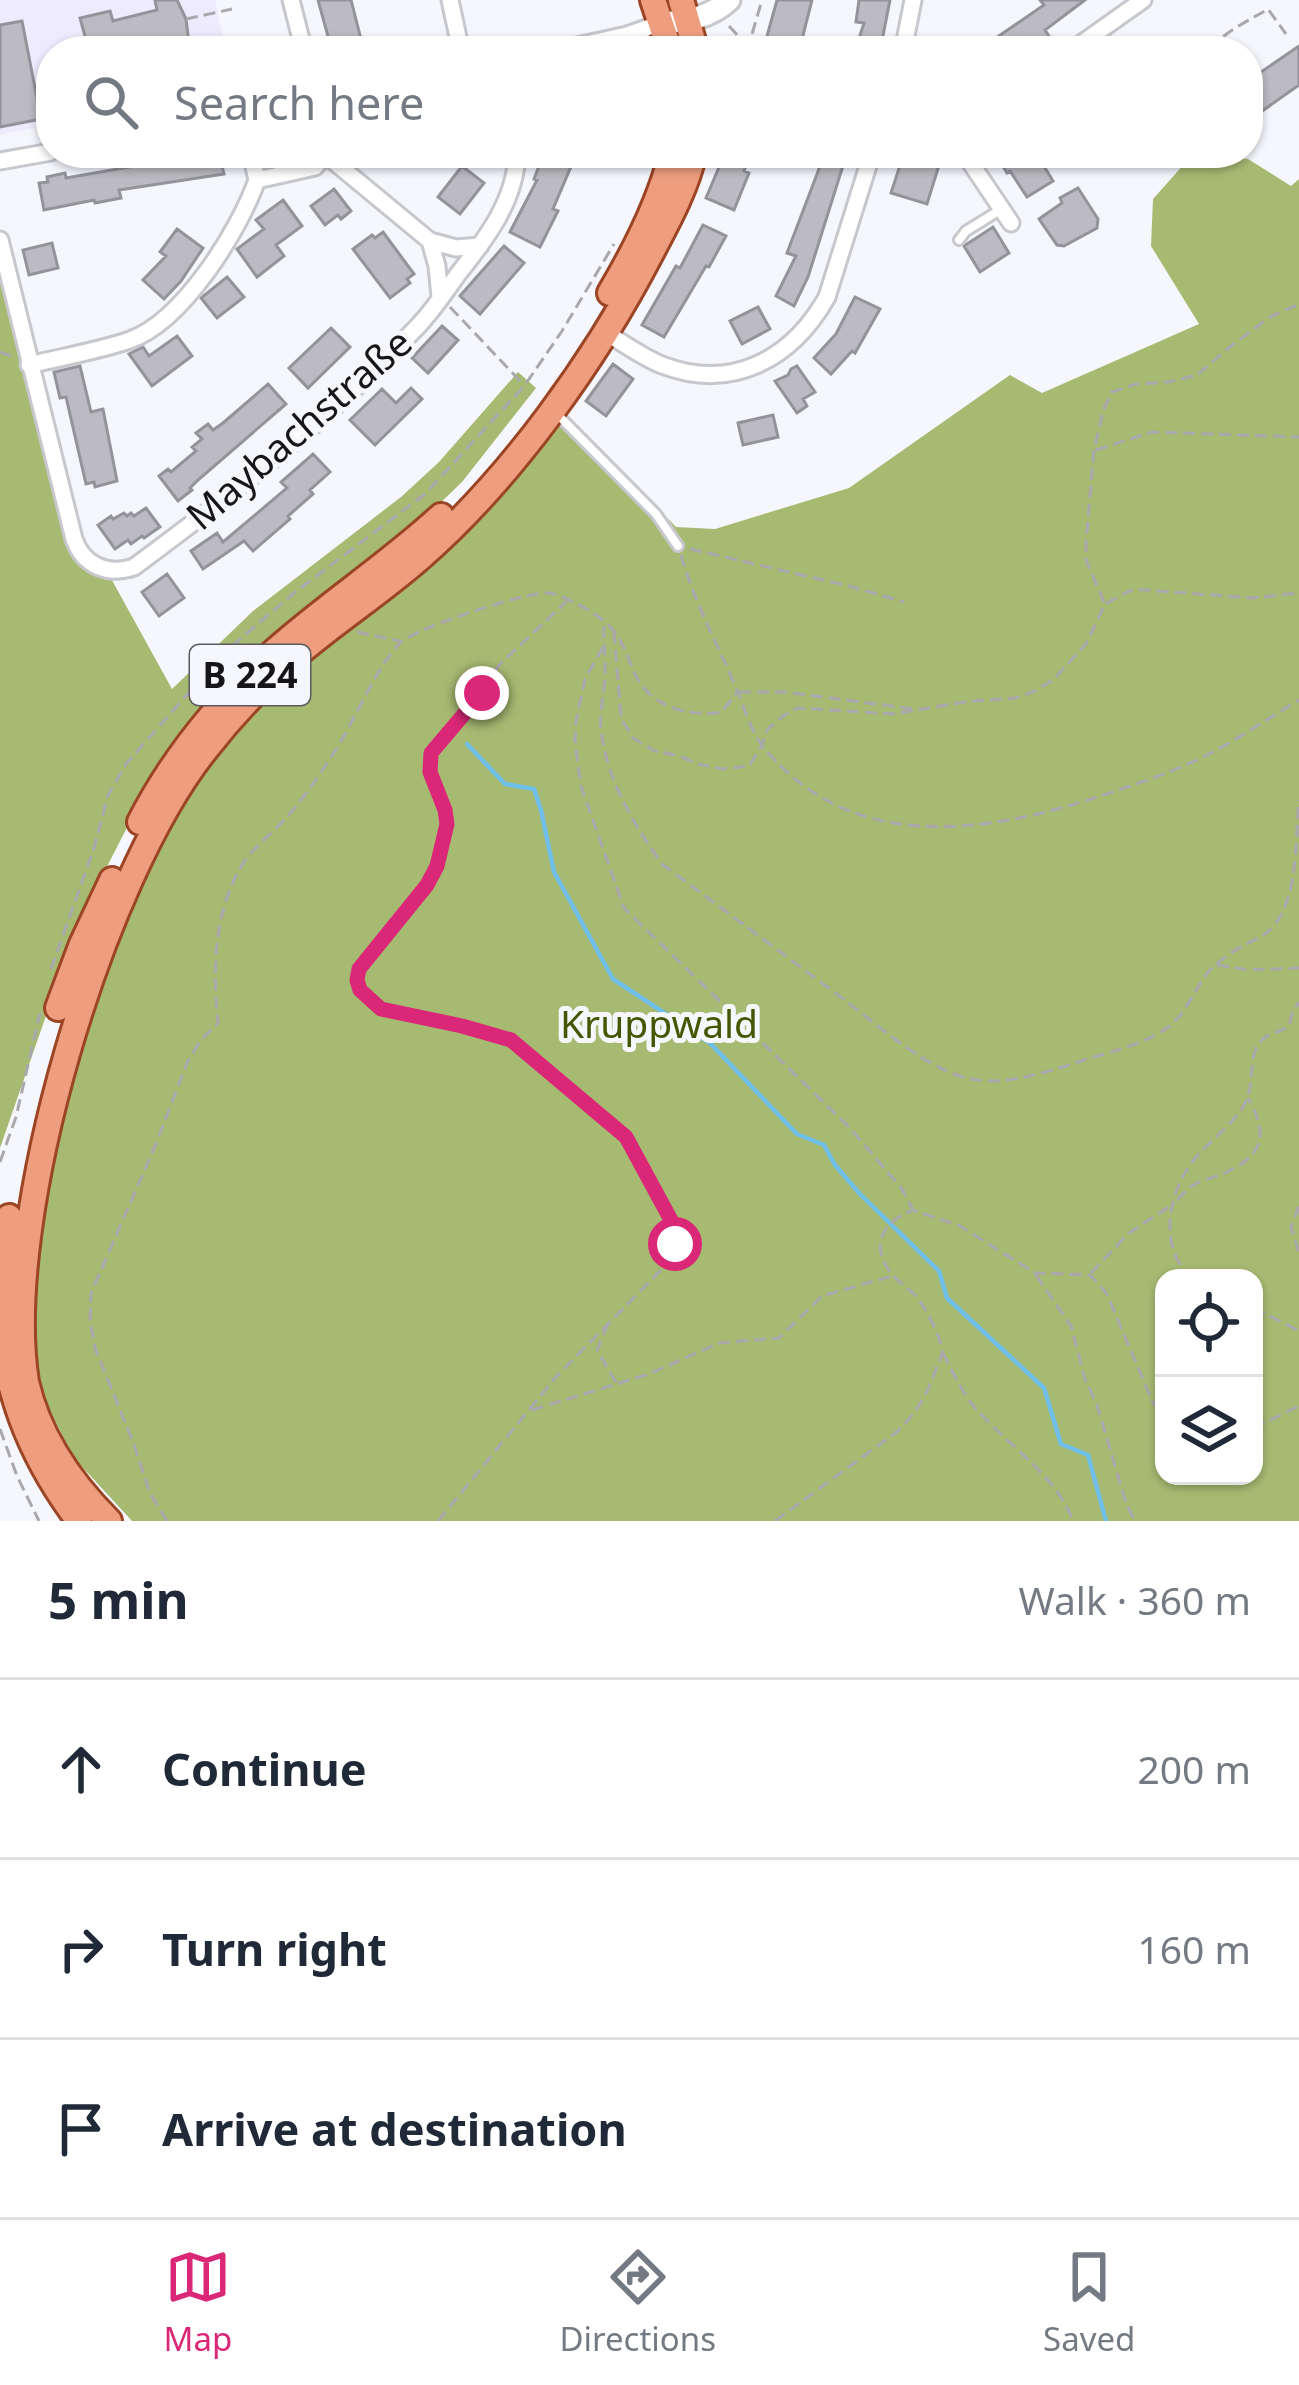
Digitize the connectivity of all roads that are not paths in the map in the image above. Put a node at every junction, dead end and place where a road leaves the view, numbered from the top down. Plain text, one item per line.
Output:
1 (291, 0) edge
2 (451, 0) edge
3 (913, 0) edge
4 (1143, 0) edge
5 (687, 7) edge
6 (725, 9) edge
7 (657, 11) edge
8 (300, 36) edge
9 (457, 36) edge
10 (622, 36) edge
11 (906, 36) edge
12 (1092, 36) edge
13 (36, 155) edge
14 (0, 161) edge
15 (254, 168) edge
16 (311, 168) edge
17 (343, 168) edge
18 (514, 168) edge
19 (668, 168) edge
20 (688, 168) edge
21 (867, 168) edge
22 (974, 168) edge
23 (257, 180) junction
24 (1006, 216) joint
25 (0, 240) edge
26 (959, 240) dead end
27 (430, 241) junction
28 (480, 246) junction
29 (440, 297) junction
30 (605, 332) junction
31 (29, 365) junction
32 (552, 409) junction
33 (678, 546) road end
34 (0, 1299) edge
35 (78, 1515) edge
36 (109, 1521) edge

1 - 8 street
2 - 9 street
3 - 11 street
4 - 12 street
5 - 6 street
5 - 7 street
7 - 10 street
13 - 14 street
15 - 23 street
16 - 23 street
17 - 27 street
18 - 28 street, Maybachstraße
19 - 34 main road, B 224
20 - 30 main road, B 224
21 - 30 street
22 - 24 street
23 - 31 street
24 - 26 lane
25 - 31 street
27 - 28 street
27 - 29 street
28 - 29 street, Maybachstraße
29 - 31 street, Maybachstraße
30 - 32 main road, B 224
32 - 33 lane
32 - 35 main road, B 224
34 - 35 main road, B 224
35 - 36 main road, B 224

